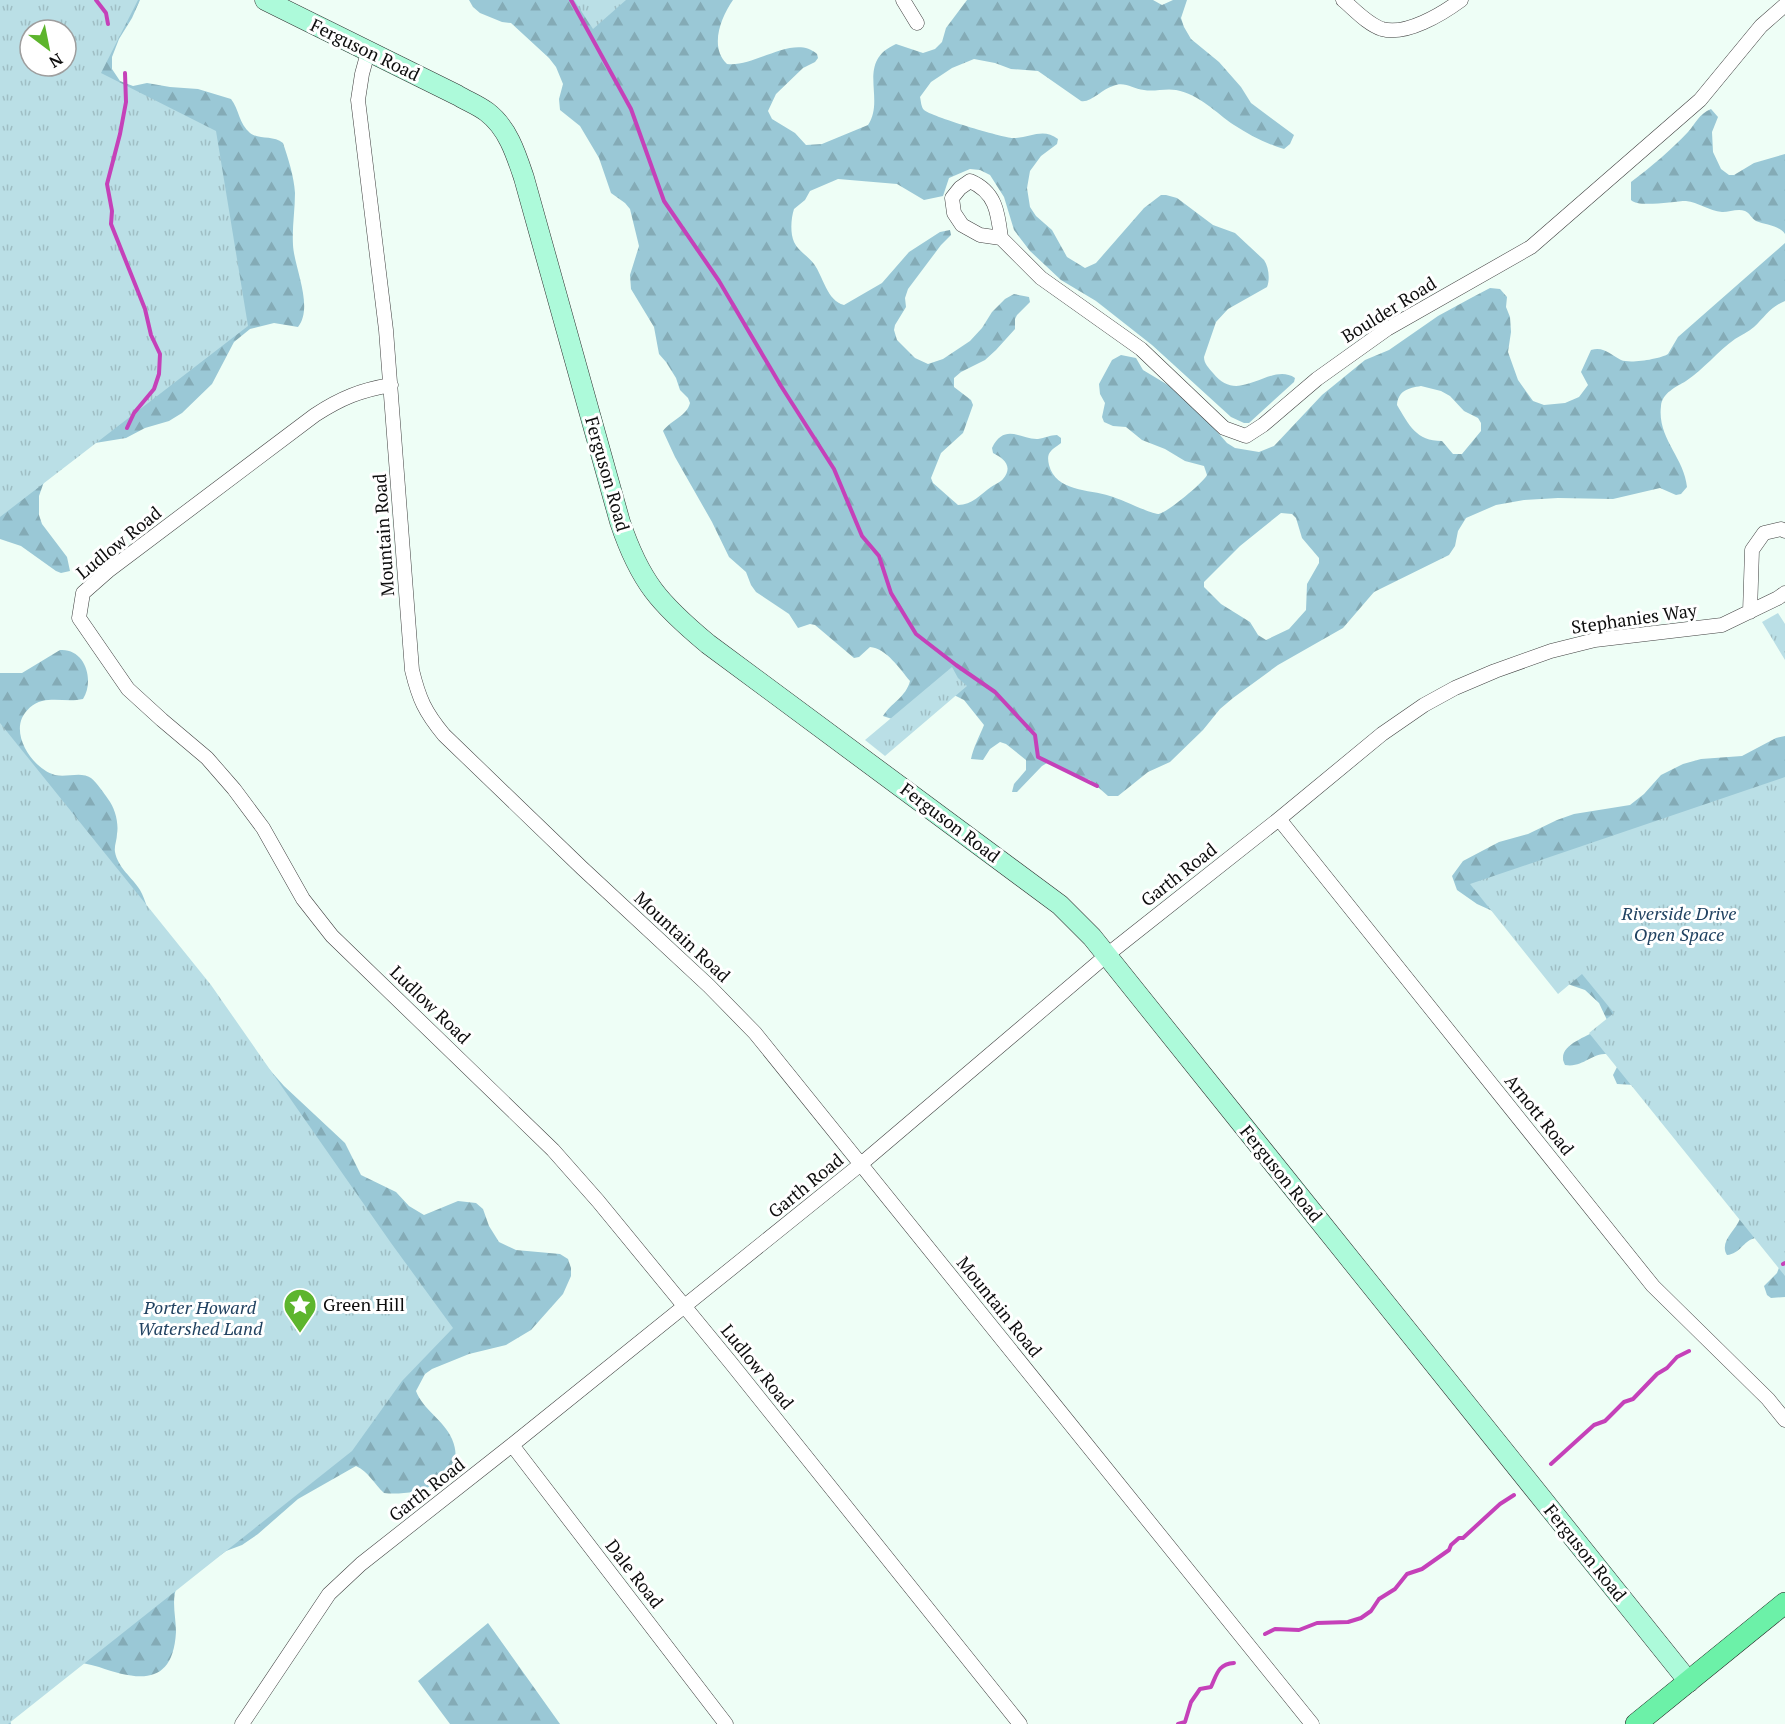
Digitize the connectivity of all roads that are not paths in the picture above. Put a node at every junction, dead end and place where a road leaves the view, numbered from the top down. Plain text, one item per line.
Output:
1 (265, 0) edge
2 (903, 0) edge
3 (1343, 0) edge
4 (1461, 0) edge
5 (1785, 5) edge
6 (917, 23) dead end
7 (368, 52) junction
8 (1001, 238) dead end
9 (391, 384) junction
10 (1785, 531) edge
11 (1785, 593) edge
12 (1750, 612) junction
13 (1424, 705) joint
14 (1279, 819) junction
15 (1107, 955) junction
16 (861, 1164) junction
17 (684, 1306) junction
18 (1785, 1420) edge
19 (512, 1445) junction
20 (1785, 1603) edge
21 (1689, 1682) junction
22 (242, 1724) edge
23 (726, 1724) edge
24 (1020, 1724) edge
25 (1312, 1724) edge
26 (1636, 1724) edge

1 - 7 street, Ferguson Road
2 - 6 street
3 - 4 street
5 - 8 street, Boulder Road
7 - 9 street, Mountain Road
7 - 15 street, Ferguson Road
9 - 16 street, Mountain Road
9 - 17 street, Ludlow Road
10 - 12 street
11 - 12 street, Stephanies Way
12 - 13 street, Stephanies Way
13 - 14 street, Garth Road
14 - 15 street, Garth Road
14 - 18 street, Arnott Road
15 - 16 street, Garth Road
15 - 21 street, Ferguson Road
16 - 17 street, Garth Road
16 - 25 street, Mountain Road
17 - 19 street, Garth Road
17 - 24 street, Ludlow Road
19 - 22 street, Garth Road
19 - 23 street, Dale Road
20 - 21 main road
21 - 26 main road

